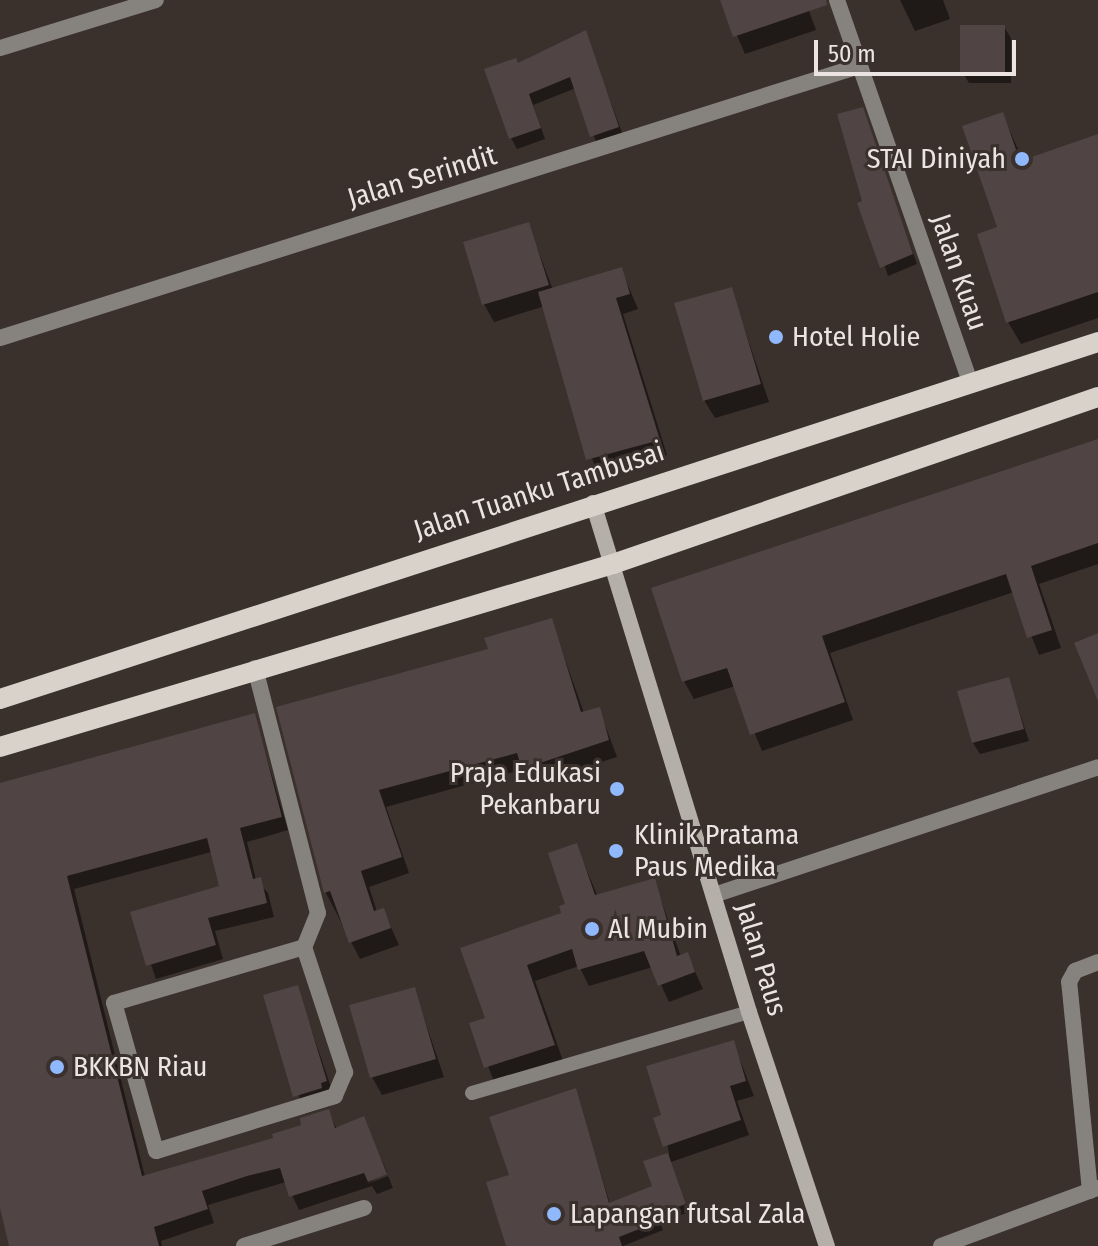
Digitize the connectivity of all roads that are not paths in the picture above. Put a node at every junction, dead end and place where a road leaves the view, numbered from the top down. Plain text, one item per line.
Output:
1 (156, 0) edge
2 (837, 0) edge
3 (0, 48) edge
4 (859, 66) junction
5 (0, 338) edge
6 (1098, 342) edge
7 (969, 380) junction
8 (1098, 397) edge
9 (593, 503) junction
10 (613, 564) junction
11 (255, 668) junction
12 (0, 699) edge
13 (0, 747) edge
14 (1098, 767) edge
15 (714, 895) junction
16 (304, 947) junction
17 (1098, 962) edge
18 (749, 1012) junction
19 (472, 1093) dead end
20 (1094, 1189) edge
21 (364, 1208) dead end
22 (244, 1246) edge
23 (827, 1246) edge
24 (941, 1246) edge

1 - 3 street
2 - 4 street, Jalan Kuau
4 - 5 street, Jalan Serindit
4 - 7 street, Jalan Kuau
6 - 7 main road, Jalan Tuanku Tambusai
7 - 9 main road, Jalan Tuanku Tambusai
8 - 10 main road
9 - 10 main road, Jalan Paus
9 - 12 main road, Jalan Tuanku Tambusai
10 - 11 main road
10 - 15 main road, Jalan Paus
11 - 13 main road
11 - 16 street
14 - 15 street
15 - 18 main road, Jalan Paus
16 - 16 street
17 - 20 street
18 - 19 lane
18 - 23 main road, Jalan Paus
20 - 24 street
21 - 22 street

